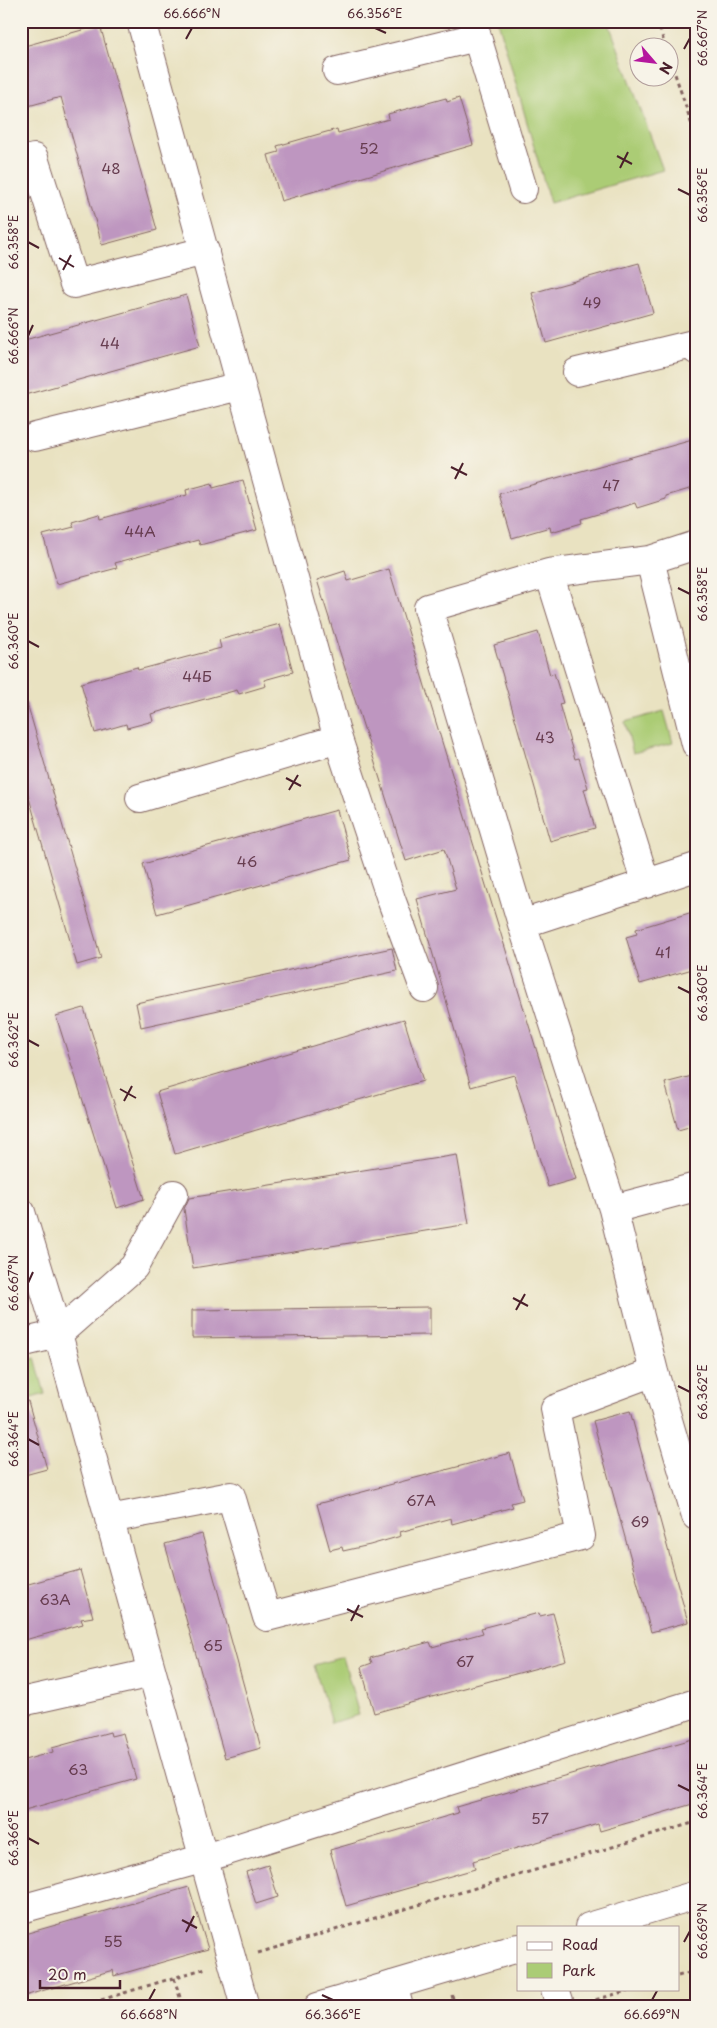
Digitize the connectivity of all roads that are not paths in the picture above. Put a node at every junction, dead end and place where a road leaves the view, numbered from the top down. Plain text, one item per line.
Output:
1 (141, 21) edge
2 (475, 29) edge
3 (337, 71) dead end
4 (21, 161) edge
5 (524, 189) dead end
6 (205, 251) junction
7 (696, 350) edge
8 (577, 372) dead end
9 (240, 386) junction
10 (34, 438) dead end
11 (696, 545) edge
12 (650, 560) junction
13 (549, 573) junction
14 (338, 739) junction
15 (696, 744) edge
16 (140, 798) dead end
17 (696, 867) edge
18 (646, 884) junction
19 (522, 924) junction
20 (424, 988) dead end
21 (696, 1187) edge
22 (174, 1194) dead end
23 (614, 1209) junction
24 (21, 1212) edge
25 (58, 1334) junction
26 (21, 1343) edge
27 (654, 1372) junction
28 (696, 1516) edge
29 (109, 1519) junction
30 (151, 1673) junction
31 (21, 1702) edge
32 (696, 1703) edge
33 (204, 1858) junction
34 (696, 1895) edge
35 (21, 1909) edge
36 (592, 1926) edge
37 (517, 1948) edge
38 (556, 1990) edge
39 (396, 1996) edge
40 (571, 2006) edge
41 (245, 2007) edge
42 (318, 2007) edge

1 - 6 main road
2 - 3 main road
2 - 5 main road
4 - 6 main road
6 - 9 main road
7 - 8 main road
9 - 10 main road
9 - 14 main road
11 - 12 main road
12 - 13 main road
12 - 15 main road
13 - 18 main road
13 - 19 main road
14 - 16 main road
14 - 20 main road
17 - 18 main road
18 - 19 main road
19 - 23 main road
21 - 23 main road
22 - 25 main road
23 - 27 main road
24 - 25 main road
25 - 26 main road
25 - 29 main road
27 - 28 main road
27 - 29 main road
29 - 30 main road
30 - 31 main road
30 - 33 main road
32 - 33 main road
33 - 35 main road
33 - 41 main road
34 - 36 main road
37 - 39 main road
38 - 40 main road
39 - 42 main road

